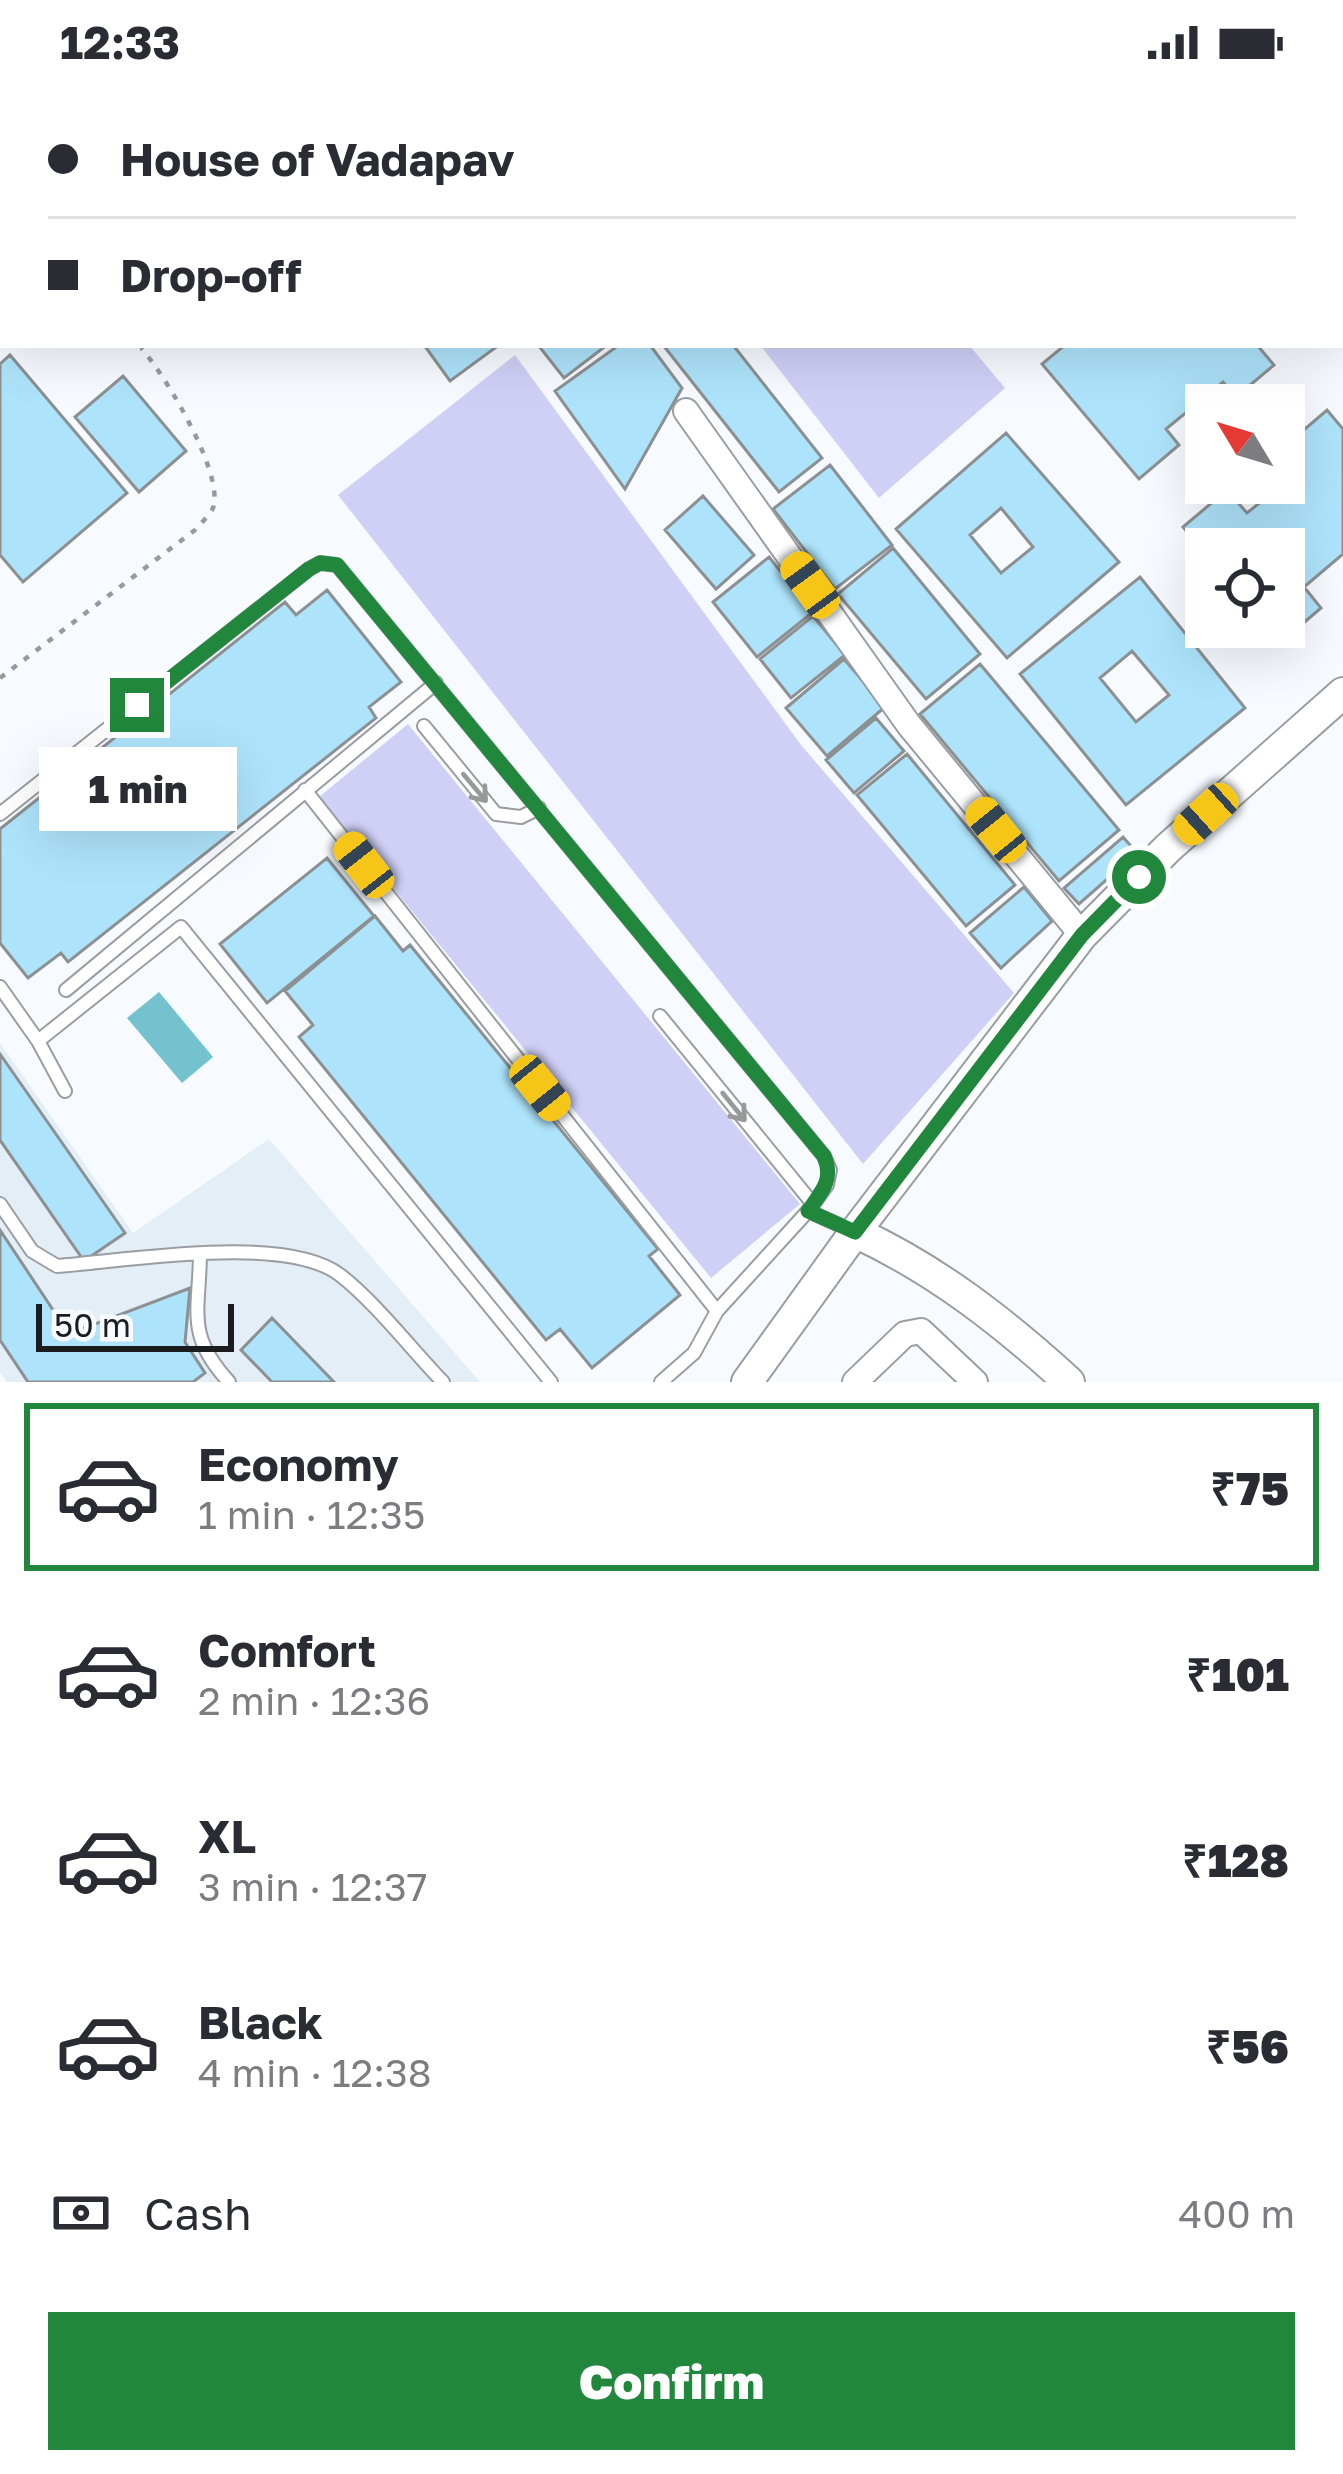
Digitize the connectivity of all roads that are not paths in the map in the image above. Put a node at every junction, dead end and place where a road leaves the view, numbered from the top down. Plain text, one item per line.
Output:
1 (686, 411) dead end
2 (436, 683) junction
3 (1343, 693) edge
4 (424, 726) dead end
5 (304, 790) junction
6 (539, 808) junction
7 (0, 814) edge
8 (1082, 935) junction
9 (0, 987) edge
10 (67, 990) dead end
11 (660, 1016) dead end
12 (38, 1041) junction
13 (65, 1091) dead end
14 (0, 1204) edge
15 (811, 1208) junction
16 (855, 1232) junction
17 (200, 1255) junction
18 (717, 1311) junction
19 (229, 1382) edge
20 (443, 1382) edge
21 (551, 1382) edge
22 (661, 1382) edge
23 (747, 1382) edge
24 (856, 1382) edge
25 (975, 1382) edge
26 (1069, 1382) edge

1 - 8 street
2 - 5 lane
2 - 6 lane
2 - 7 lane
3 - 8 street
4 -> 6 lane
5 - 10 lane
5 - 18 lane
6 - 15 lane
8 - 16 street
9 - 12 lane
11 -> 15 lane
12 - 13 lane
12 - 21 lane
14 - 17 lane
15 - 16 lane
15 - 18 lane
16 - 23 street
16 - 26 street
17 - 19 lane
17 - 20 lane
18 - 22 lane
24 - 25 street

